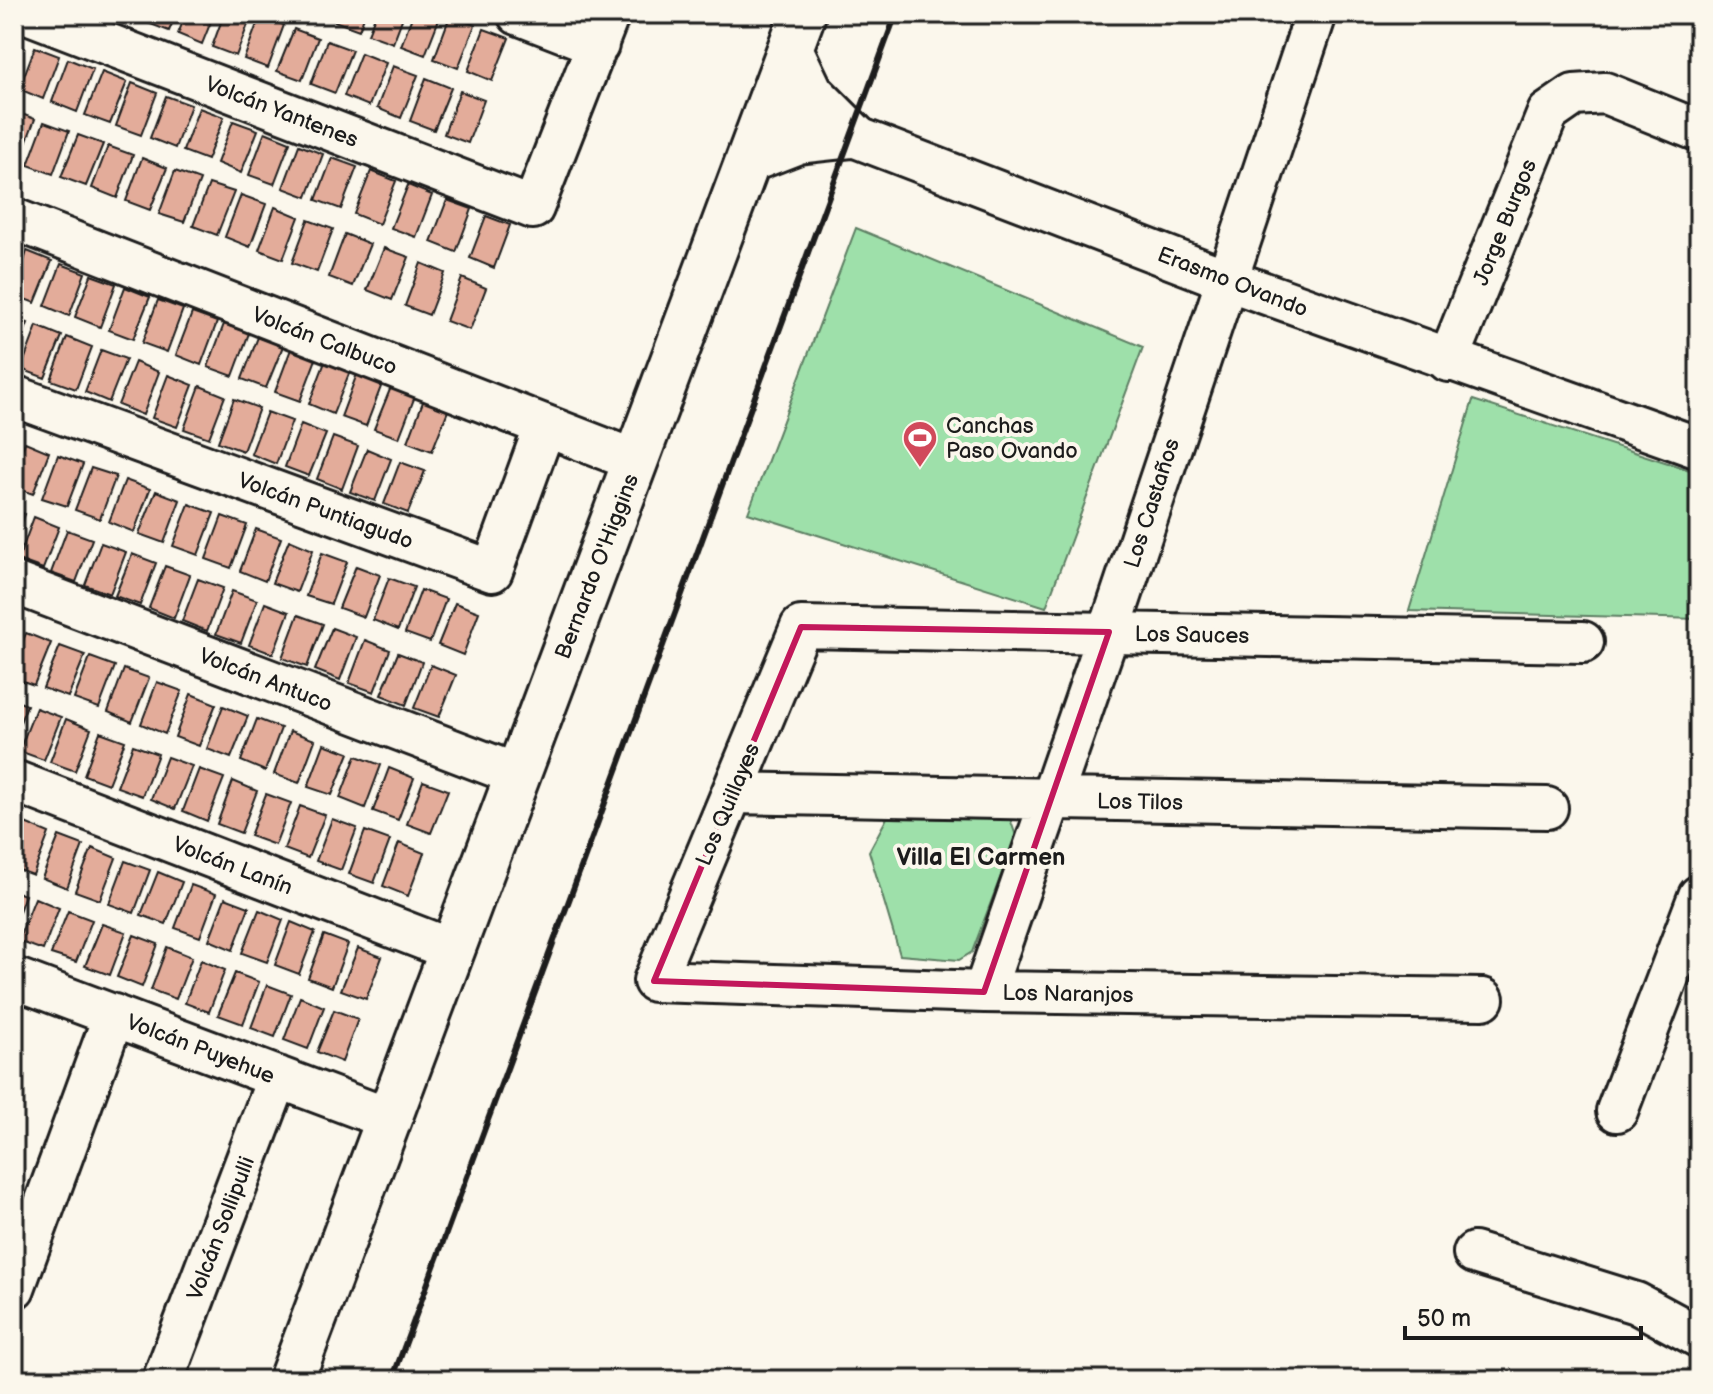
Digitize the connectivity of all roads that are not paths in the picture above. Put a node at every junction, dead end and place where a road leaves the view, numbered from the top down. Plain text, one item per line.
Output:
1 (30, 14) edge
2 (518, 14) edge
3 (1316, 14) edge
4 (604, 30) edge
5 (797, 32) edge
6 (770, 104) junction
7 (1699, 131) edge
8 (853, 135) junction
9 (749, 160) junction
10 (14, 219) edge
11 (1225, 279) junction
12 (1448, 361) junction
13 (14, 396) edge
14 (545, 426) junction
15 (1699, 448) edge
16 (636, 461) junction
17 (14, 583) edge
18 (801, 627) joint
19 (1109, 632) junction
20 (1583, 642) dead end
21 (518, 775) junction
22 (14, 781) edge
23 (732, 793) junction
24 (1049, 799) junction
25 (1547, 808) dead end
26 (1699, 896) edge
27 (452, 950) junction
28 (14, 978) edge
29 (654, 981) joint
30 (984, 992) junction
31 (1483, 999) dead end
32 (114, 1015) junction
33 (278, 1077) junction
34 (1617, 1111) dead end
35 (389, 1119) junction
36 (1474, 1253) dead end
37 (14, 1288) edge
38 (1699, 1337) edge
39 (163, 1380) edge
40 (291, 1380) edge

1 - 4 street, Volcán Yantenes
2 - 4 street
3 - 11 street, Los Castaños
5 - 6 main road, Bernardo O'Higgins
5 - 8 main road
6 - 8 street, Erasmo Ovando
6 - 9 main road, Bernardo O'Higgins
7 - 12 street, Jorge Burgos
8 - 9 main road
8 - 11 street, Erasmo Ovando
9 - 16 main road, Bernardo O'Higgins
10 - 14 street, Volcán Calbuco
11 - 12 street, Erasmo Ovando
11 - 19 street, Los Castaños
12 - 15 street, Erasmo Ovando
13 - 14 street, Volcán Puntiagudo
14 - 16 street, Volcán Calbuco
16 - 21 main road, Bernardo O'Higgins
17 - 21 street, Volcán Antuco
18 - 19 street, Los Sauces
18 - 23 street, Los Quillayes
19 - 20 street, Los Sauces
19 - 24 street, Los Castaños
21 - 27 main road, Bernardo O'Higgins
22 - 27 street, Volcán Lanín
23 - 24 street, Los Tilos
23 - 29 street, Los Quillayes
24 - 25 street, Los Tilos
24 - 30 street, Los Castaños
26 - 34 street
27 - 35 main road, Bernardo O'Higgins
28 - 32 street, Volcán Puyehue
29 - 30 street, Los Naranjos
30 - 31 street, Los Naranjos
32 - 33 street, Volcán Puyehue
32 - 37 street
33 - 35 street, Volcán Puyehue
33 - 39 street, Volcán Sollipulli
35 - 40 main road, Bernardo O'Higgins
36 - 38 street

